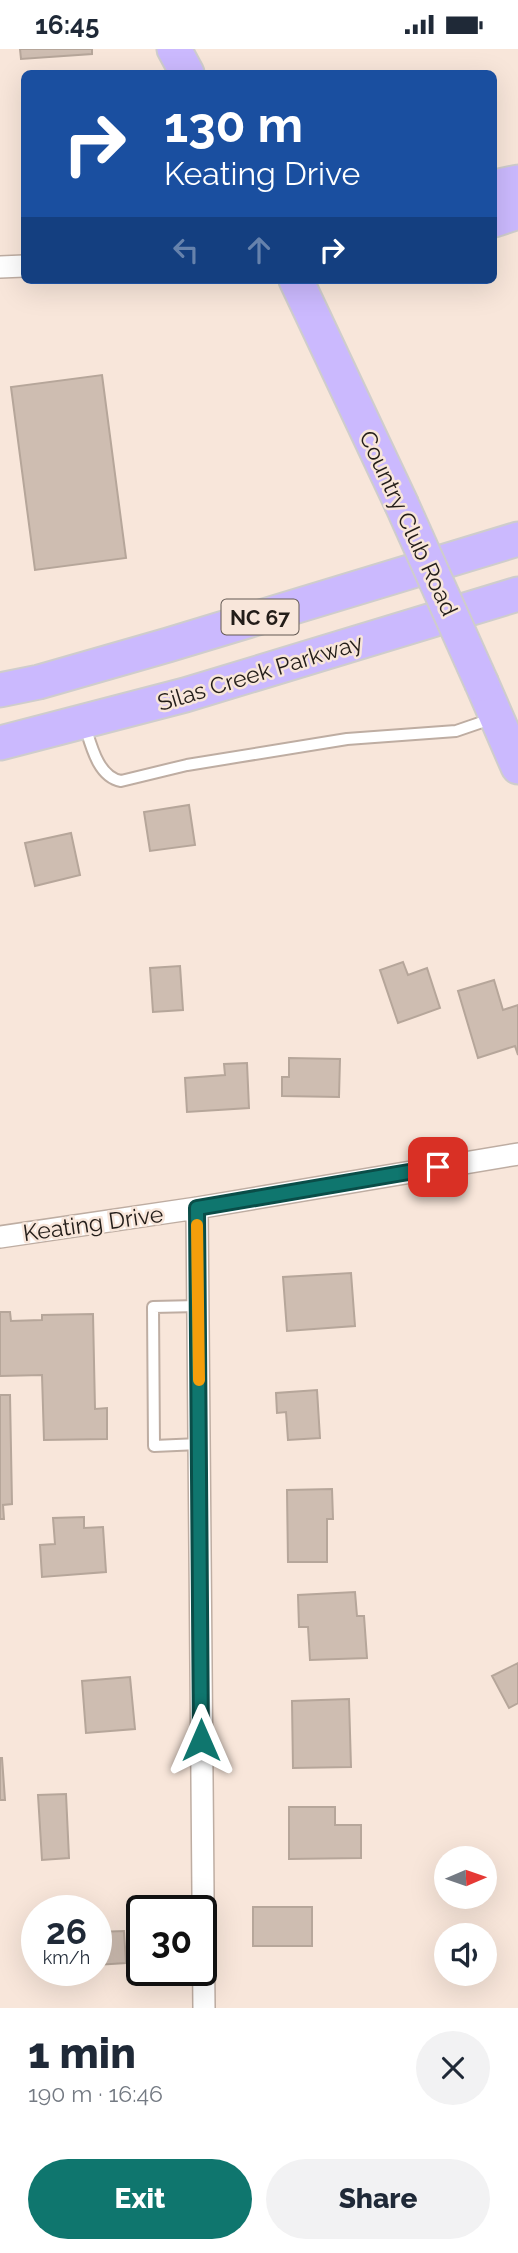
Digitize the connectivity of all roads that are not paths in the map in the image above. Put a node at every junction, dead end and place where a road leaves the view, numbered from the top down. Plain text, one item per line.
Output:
1 (174, 49) edge
2 (185, 70) edge
3 (518, 182) edge
4 (497, 186) edge
5 (518, 212) edge
6 (497, 219) edge
7 (21, 265) edge
8 (0, 267) edge
9 (298, 284) edge
10 (518, 539) edge
11 (518, 594) edge
12 (0, 690) edge
13 (496, 717) junction
14 (83, 723) junction
15 (0, 743) edge
16 (518, 767) edge
17 (518, 1154) edge
18 (197, 1208) junction
19 (0, 1237) edge
20 (198, 1306) junction
21 (199, 1444) junction
22 (204, 2008) edge

1 - 2 main road
3 - 4 main road
5 - 6 main road
7 - 8 street
9 - 13 main road, Country Club Road, bridge
10 - 12 main road, NC 67
11 - 14 main road, Silas Creek Parkway / NC 67
13 - 14 lane
13 - 16 main road, Country Club Road
14 - 15 main road, Silas Creek Parkway / NC 67
17 - 18 street, Keating Drive
18 - 19 street, Keating Drive
18 - 20 street
20 - 21 street
20 - 21 lane
21 - 22 street

